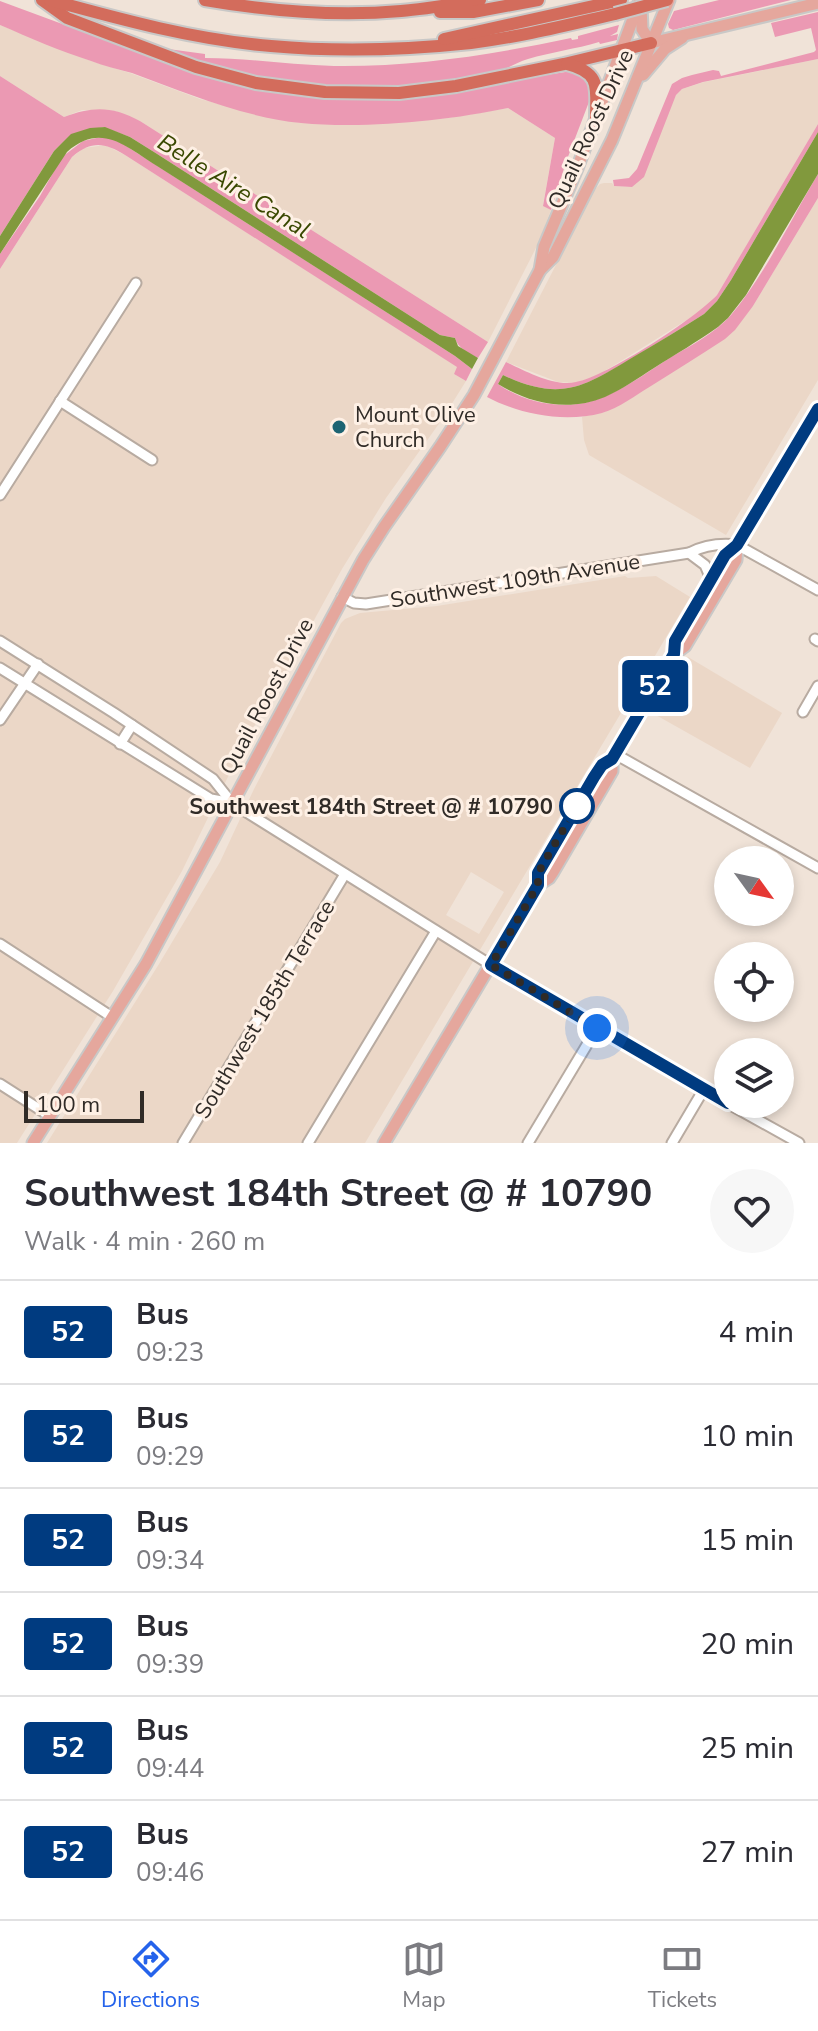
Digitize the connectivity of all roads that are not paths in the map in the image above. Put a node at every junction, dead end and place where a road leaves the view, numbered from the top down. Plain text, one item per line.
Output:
1 (42, 0) edge
2 (50, 0) edge
3 (205, 0) edge
4 (480, 0) edge
5 (538, 0) edge
6 (620, 0) edge
7 (640, 0) edge
8 (668, 0) edge
9 (818, 3) edge
10 (401, 11) junction
11 (690, 34) junction
12 (651, 43) junction
13 (414, 47) junction
14 (621, 50) junction
15 (564, 64) junction
16 (633, 89) junction
17 (596, 118) junction
18 (540, 270) junction
19 (136, 283) dead end
20 (60, 401) junction
21 (817, 413) edge
22 (152, 460) dead end
23 (0, 495) edge
24 (737, 545) junction
25 (689, 553) junction
26 (711, 579) junction
27 (818, 590) edge
28 (342, 597) junction
29 (0, 641) edge
30 (674, 654) junction
31 (38, 664) junction
32 (0, 668) edge
33 (25, 683) junction
34 (817, 689) edge
35 (803, 712) dead end
36 (0, 720) edge
37 (132, 725) junction
38 (120, 744) junction
39 (614, 757) junction
40 (232, 803) junction
41 (818, 868) edge
42 (345, 874) junction
43 (436, 931) junction
44 (0, 944) edge
45 (491, 965) junction
46 (112, 1017) junction
47 (597, 1028) junction
48 (0, 1084) edge
49 (704, 1089) junction
50 (714, 1095) edge
51 (50, 1116) junction
52 (754, 1118) edge
53 (33, 1143) edge
54 (183, 1143) edge
55 (308, 1143) edge
56 (384, 1143) edge
57 (528, 1143) edge
58 (672, 1143) edge
59 (799, 1143) edge

1 - 15 highway
2 - 13 highway
3 - 10 highway
4 - 10 highway
5 - 10 highway
6 - 13 highway
7 - 12 main road
7 - 14 main road, Quail Roost Drive
8 - 12 main road, Quail Roost Drive
8 - 13 highway, bridge
9 - 11 main road
11 - 12 main road
11 - 16 main road
12 - 14 highway
12 - 16 main road, Quail Roost Drive
14 - 15 highway
14 - 17 main road, Quail Roost Drive
15 - 17 highway
16 - 18 main road, Quail Roost Drive
17 - 18 main road, Quail Roost Drive
18 - 28 main road, Quail Roost Drive
19 - 20 street
20 - 22 street
20 - 23 street
21 - 24 main road
24 - 25 street, Southwest 109th Avenue
24 - 26 main road
24 - 27 street
24 - 30 main road
25 - 26 street
25 - 28 street, Southwest 109th Avenue
26 - 30 main road
28 - 40 main road, Quail Roost Drive
29 - 31 street
30 - 39 main road
31 - 33 street
31 - 37 street
32 - 33 street
33 - 36 street
33 - 38 street
34 - 35 street
37 - 38 street
37 - 40 street
38 - 40 street
39 - 41 street
39 - 45 main road
40 - 42 street
40 - 46 main road, Quail Roost Drive
42 - 43 street
42 - 54 street, Southwest 185th Terrace
43 - 45 street
43 - 55 street
44 - 46 street
45 - 47 street
45 - 56 main road
46 - 51 main road, Quail Roost Drive
47 - 49 street
47 - 57 street
48 - 51 street
49 - 50 street
49 - 58 street
51 - 53 main road, Quail Roost Drive
52 - 59 street

